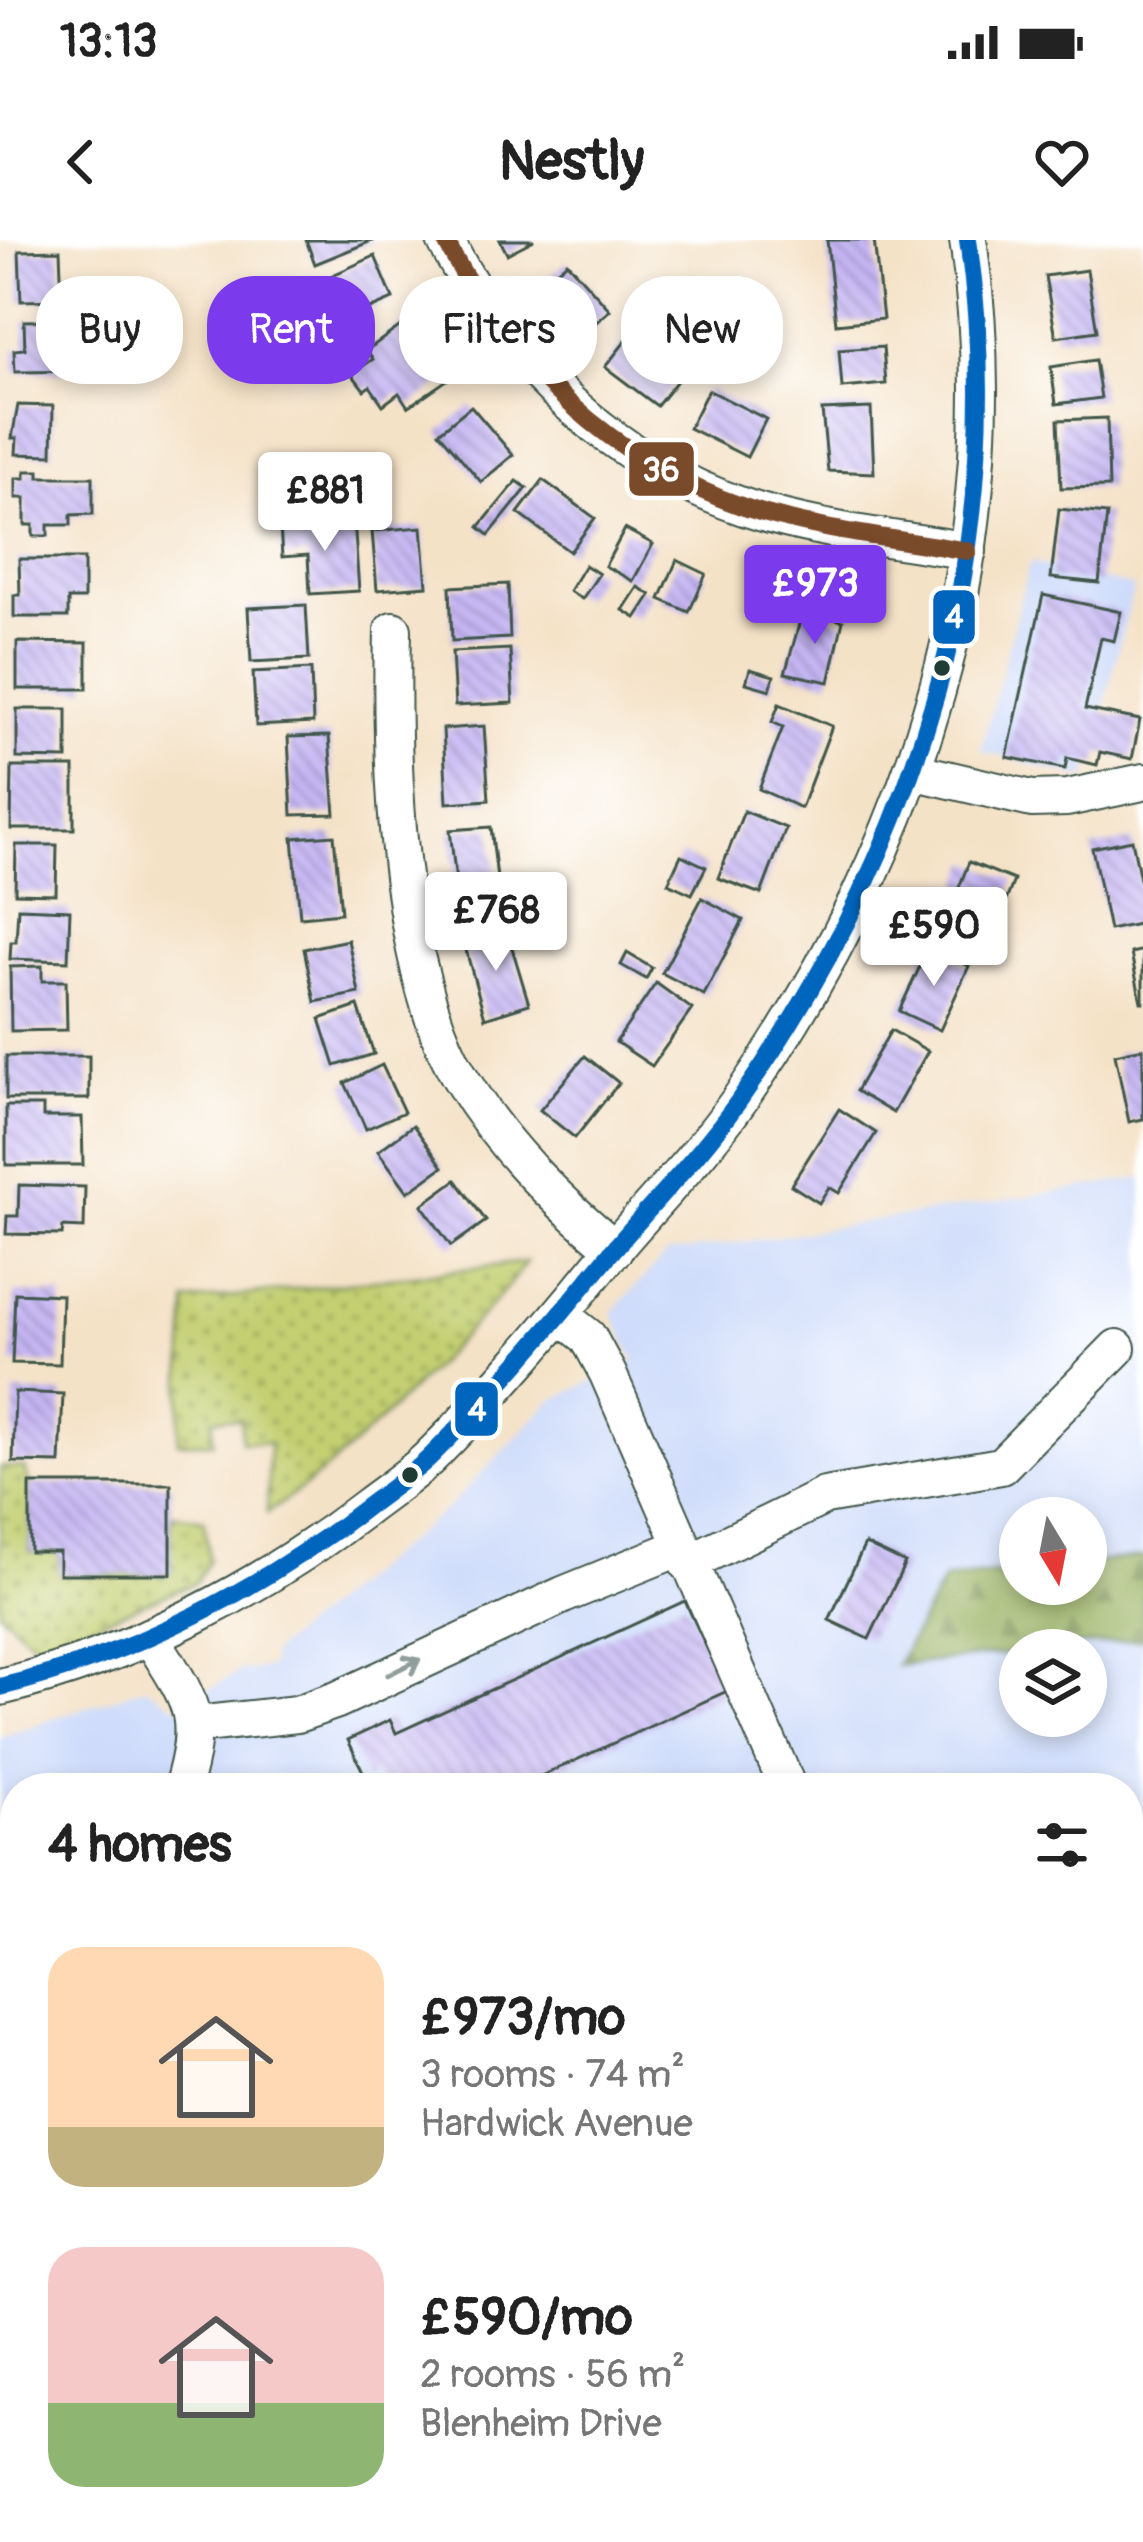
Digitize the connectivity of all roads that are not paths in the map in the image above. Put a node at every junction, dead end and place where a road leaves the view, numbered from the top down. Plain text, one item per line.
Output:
1 (445, 240) edge
2 (968, 240) edge
3 (968, 551) junction
4 (393, 629) dead end
5 (912, 771) junction
6 (1143, 782) edge
7 (615, 1249) junction
8 (560, 1315) junction
9 (1117, 1348) dead end
10 (685, 1555) junction
11 (150, 1636) junction
12 (0, 1687) edge
13 (195, 1725) junction
14 (186, 1773) edge
15 (781, 1773) edge

1 - 3 street
2 - 3 street
3 - 5 street
4 - 7 street
5 - 6 street
5 - 7 street
7 - 8 street
8 - 10 street
8 - 11 street
9 - 10 street
13 -> 10 street
10 - 15 street
11 - 12 street
11 - 13 street
13 - 14 street

